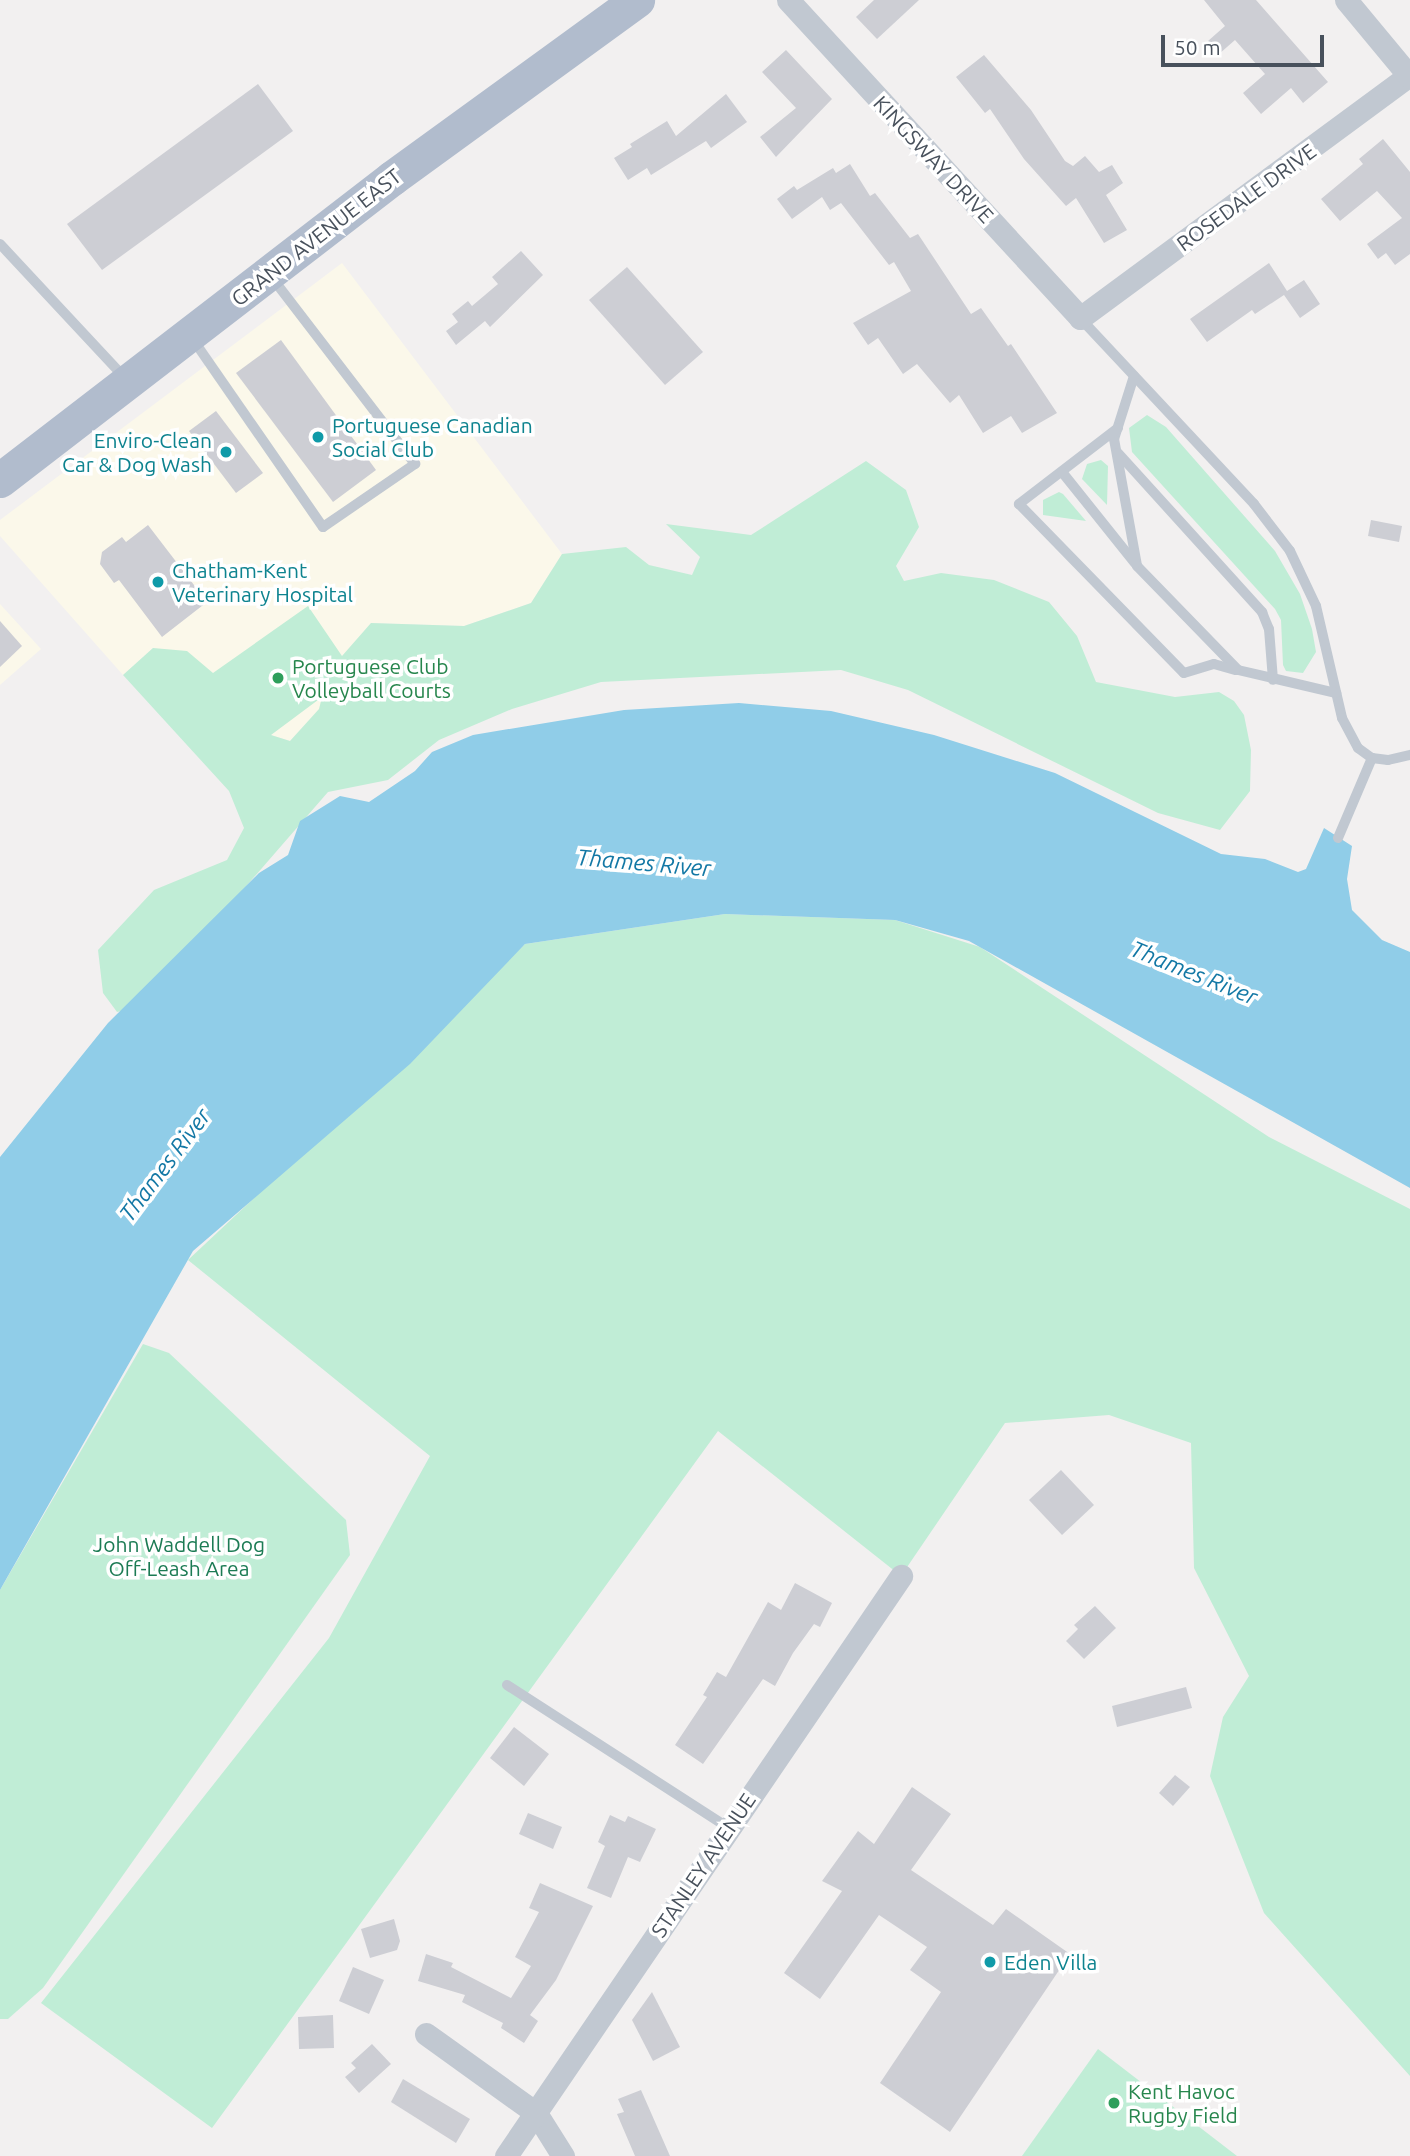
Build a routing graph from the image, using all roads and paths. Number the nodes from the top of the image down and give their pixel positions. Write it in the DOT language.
graph roads {
  1 [pos="637,0"];
  2 [pos="788,0"];
  3 [pos="1346,0"];
  4 [pos="1410,76"];
  5 [pos="0,244"];
  6 [pos="269,274"];
  7 [pos="1080,318"];
  8 [pos="190,335"];
  9 [pos="1134,376"];
  10 [pos="129,381"];
  11 [pos="1118,428"];
  12 [pos="1117,452"];
  13 [pos="1062,472"];
  14 [pos="0,480"];
  15 [pos="1137,566"];
  16 [pos="1238,670"];
  17 [pos="1273,680"];
  18 [pos="1336,693"];
  19 [pos="1410,755"];
  20 [pos="1372,758"];
  21 [pos="1338,838"];
  22 [pos="901,1576"];
  23 [pos="507,1685"];
  24 [pos="727,1827"];
  25 [pos="426,2034"];
  26 [pos="536,2113"];
  27 [pos="506,2156"];
  28 [pos="563,2156"];
  1 -- 6 [label="main road, GRAND AVENUE EAST"];
  2 -- 7 [label="street, KINGSWAY DRIVE"];
  3 -- 4 [label="street"];
  4 -- 7 [label="street, ROSEDALE DRIVE"];
  5 -- 10 [label="lane"];
  6 -- 8 [label="main road, GRAND AVENUE EAST"];
  6 -- 8 [label="lane"];
  7 -- 9 [label="lane"];
  8 -- 10 [label="main road, GRAND AVENUE EAST"];
  9 -- 11 [label="lane"];
  9 -- 18 [label="lane"];
  10 -- 14 [label="main road, GRAND AVENUE EAST"];
  11 -- 12 [label="lane"];
  11 -- 13 [label="lane"];
  12 -- 15 [label="lane"];
  12 -- 17 [label="lane"];
  13 -- 15 [label="lane"];
  13 -- 16 [label="lane"];
  15 -- 16 [label="lane"];
  16 -- 17 [label="lane"];
  17 -- 18 [label="lane"];
  18 -- 20 [label="lane"];
  19 -- 20 [label="lane"];
  20 -- 21 [label="lane"];
  22 -- 24 [label="street, STANLEY AVENUE"];
  23 -- 24 [label="lane"];
  24 -- 26 [label="street, STANLEY AVENUE"];
  25 -- 26 [label="street"];
  26 -- 27 [label="street, STANLEY AVENUE"];
  26 -- 28 [label="street"];
}
